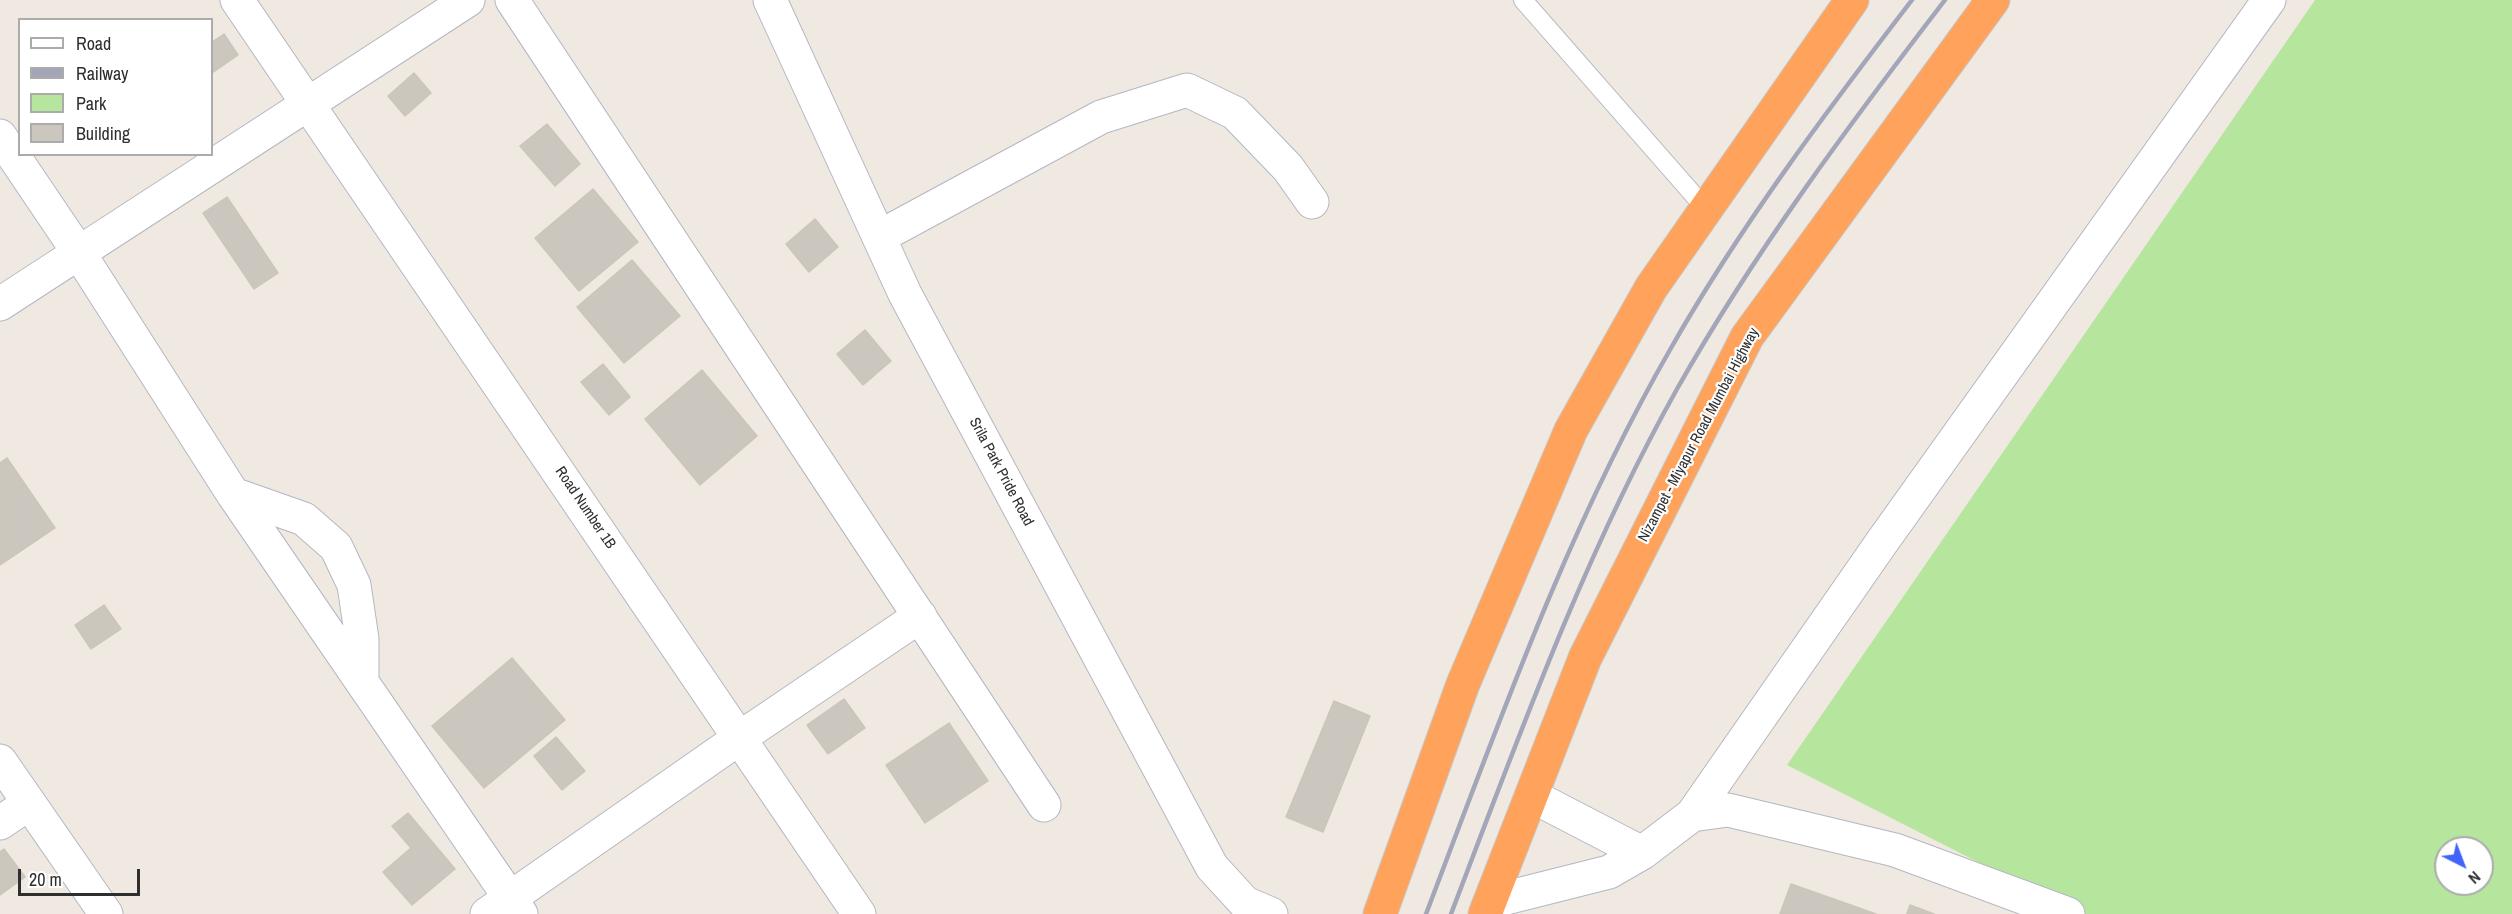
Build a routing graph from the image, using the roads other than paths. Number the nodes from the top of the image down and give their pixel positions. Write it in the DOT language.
graph roads {
  1 [pos="237,0"];
  2 [pos="468,0"];
  3 [pos="512,0"];
  4 [pos="770,0"];
  5 [pos="1523,0"];
  6 [pos="1852,0"];
  7 [pos="1993,0"];
  8 [pos="2269,0"];
  9 [pos="309,104"];
  10 [pos="0,136"];
  11 [pos="1312,202"];
  12 [pos="1706,209"];
  13 [pos="879,237"];
  14 [pos="79,253"];
  15 [pos="0,304"];
  16 [pos="233,494"];
  17 [pos="920,616"];
  18 [pos="362,681"];
  19 [pos="741,737"];
  20 [pos="0,761"];
  21 [pos="1532,796"];
  22 [pos="28,804"];
  23 [pos="1044,805"];
  24 [pos="1692,815"];
  25 [pos="0,823"];
  26 [pos="1642,854"];
  27 [pos="1488,908"];
  28 [pos="506,909"];
  29 [pos="106,914"];
  30 [pos="859,914"];
  31 [pos="1271,914"];
  32 [pos="1380,914"];
  33 [pos="2068,914"];
  1 -- 9 [label="street, Road Number 1B"];
  2 -- 9 [label="street"];
  3 -- 17 [label="street"];
  4 -- 13 [label="street, Srila Park Pride Road"];
  5 -- 12 [label="lane"];
  6 -- 12 [label="highway"];
  7 -- 21 [label="highway, Nizampet - Miyapur Road Mumbai Highway"];
  8 -- 24 [label="street"];
  9 -- 14 [label="street"];
  9 -- 19 [label="street, Road Number 1B"];
  10 -- 14 [label="street"];
  11 -- 13 [label="street"];
  12 -- 32 [label="highway"];
  13 -- 31 [label="street, Srila Park Pride Road"];
  14 -- 15 [label="street"];
  14 -- 16 [label="street"];
  16 -- 18 [label="street"];
  16 -- 18 [label="street"];
  17 -- 19 [label="street"];
  17 -- 23 [label="street"];
  18 -- 28 [label="street"];
  19 -- 28 [label="street"];
  19 -- 30 [label="street, Road Number 1B"];
  20 -- 22 [label="street"];
  21 -- 26 [label="street"];
  21 -- 27 [label="highway, Nizampet - Miyapur Road Mumbai Highway"];
  22 -- 25 [label="street"];
  22 -- 29 [label="street"];
  24 -- 26 [label="street"];
  24 -- 33 [label="street"];
  26 -- 27 [label="street"];
}
